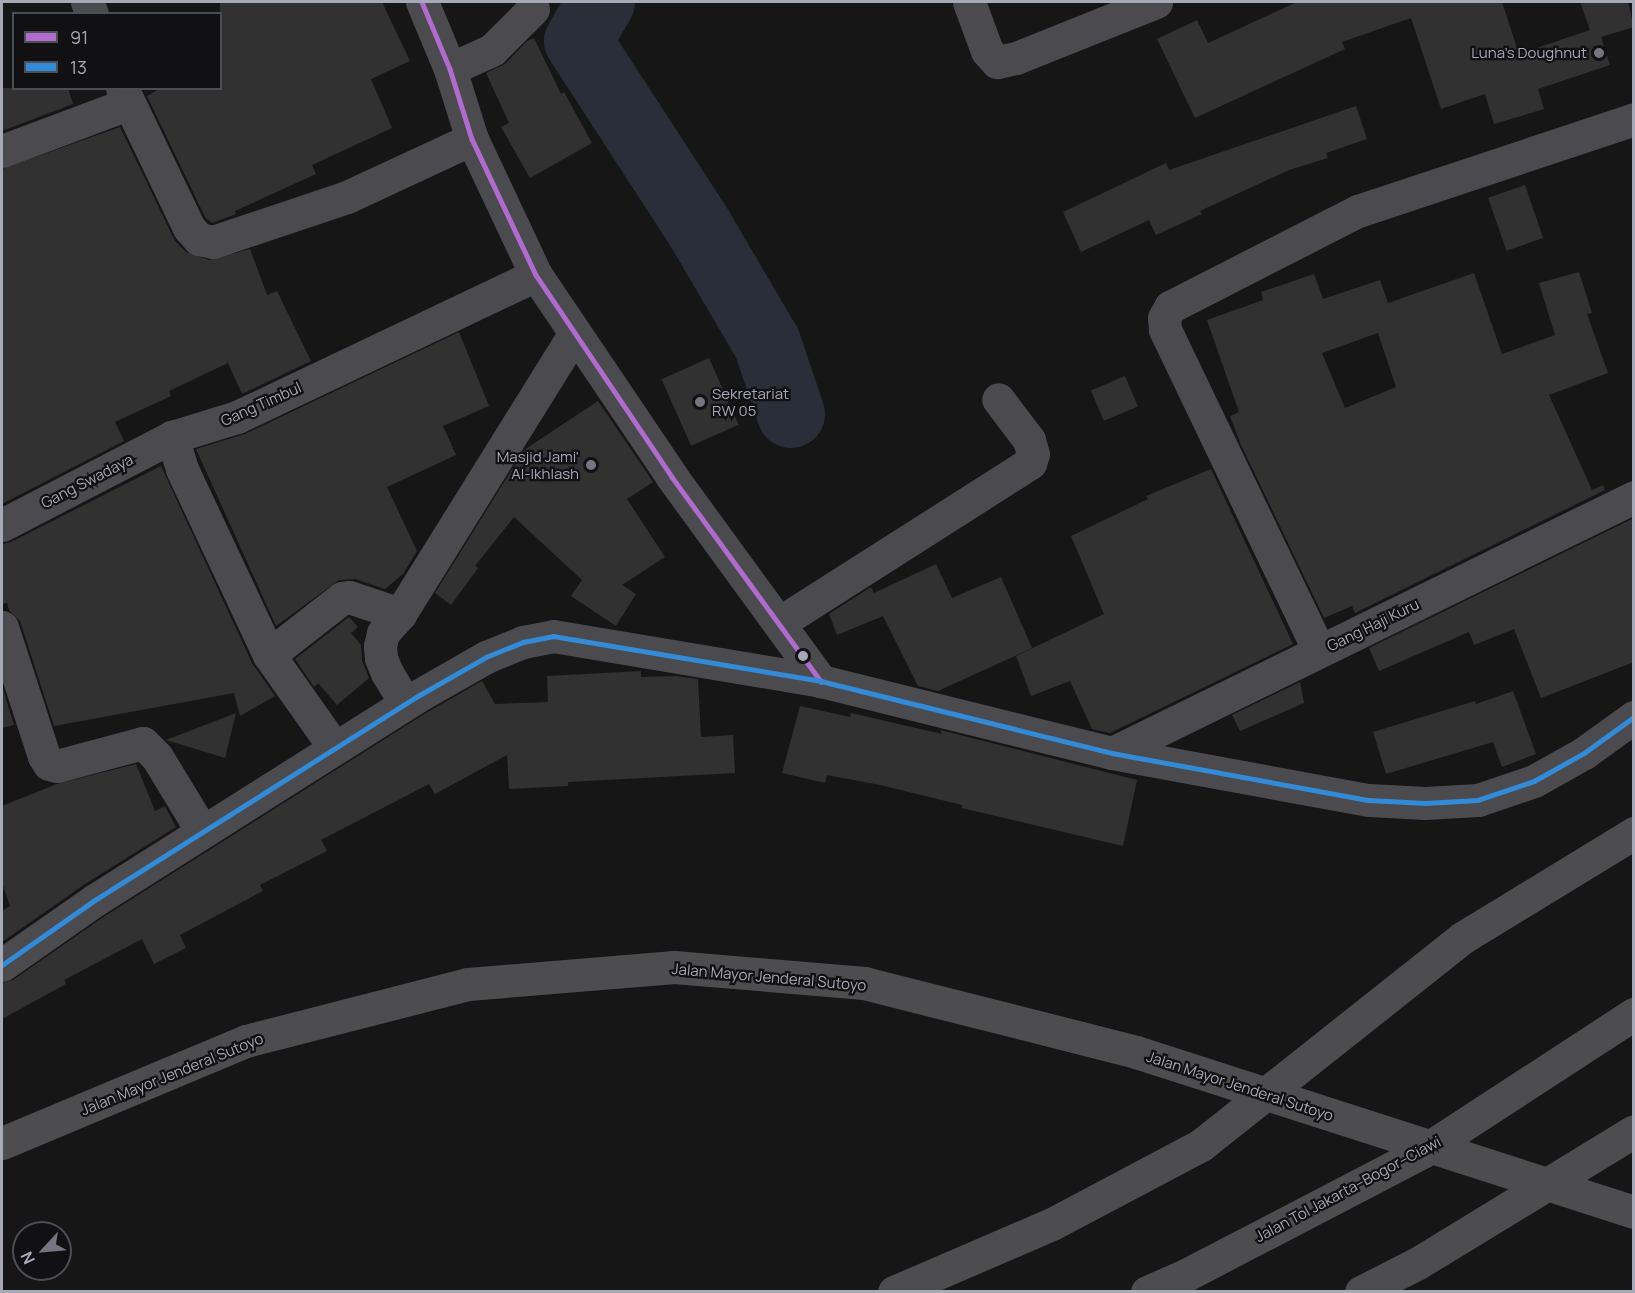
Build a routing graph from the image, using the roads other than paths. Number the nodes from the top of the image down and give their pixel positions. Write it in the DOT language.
graph roads {
  1 [pos="422,2"];
  2 [pos="969,2"];
  3 [pos="1156,2"];
  4 [pos="533,9"];
  5 [pos="450,69"];
  6 [pos="125,97"];
  7 [pos="1634,119"];
  8 [pos="472,139"];
  9 [pos="2,151"];
  10 [pos="536,275"];
  11 [pos="575,333"];
  12 [pos="998,399"];
  13 [pos="171,437"];
  14 [pos="1634,497"];
  15 [pos="2,525"];
  16 [pos="400,614"];
  17 [pos="779,623"];
  18 [pos="2,627"];
  19 [pos="1319,651"];
  20 [pos="269,655"];
  21 [pos="821,681"];
  22 [pos="411,700"];
  23 [pos="1634,717"];
  24 [pos="334,747"];
  25 [pos="1112,753"];
  26 [pos="202,831"];
  27 [pos="1634,833"];
  28 [pos="2,965"];
  29 [pos="1634,1014"];
  30 [pos="1634,1131"];
  31 [pos="3,1142"];
  32 [pos="1634,1212"];
  33 [pos="894,1292"];
  34 [pos="1147,1292"];
  35 [pos="1361,1292"];
  1 -- 5 [label="street"];
  2 -- 3 [label="street"];
  4 -- 5 [label="street"];
  5 -- 8 [label="street"];
  6 -- 8 [label="street"];
  6 -- 9 [label="street"];
  7 -- 19 [label="street"];
  8 -- 10 [label="street"];
  10 -- 11 [label="street"];
  10 -- 13 [label="street, Gang Timbul"];
  11 -- 16 [label="street"];
  11 -- 17 [label="street"];
  12 -- 17 [label="street"];
  13 -- 15 [label="street, Gang Swadaya"];
  13 -- 20 [label="street"];
  14 -- 19 [label="street, Gang Haji Kuru"];
  16 -- 20 [label="street"];
  16 -- 22 [label="street"];
  17 -- 21 [label="street"];
  18 -- 26 [label="street"];
  19 -- 25 [label="street, Gang Haji Kuru"];
  20 -- 24 [label="street"];
  21 -- 22 [label="street"];
  21 -- 25 [label="street"];
  22 -- 24 [label="street"];
  23 -- 25 [label="street"];
  24 -- 26 [label="street"];
  26 -- 28 [label="street"];
  27 -- 33 [label="highway"];
  29 -- 34 [label="highway, Jalan Tol Jakarta–Bogor–Ciawi"];
  30 -- 35 [label="highway"];
  31 -- 32 [label="highway, Jalan Mayor Jenderal Sutoyo, bridge"];
}
